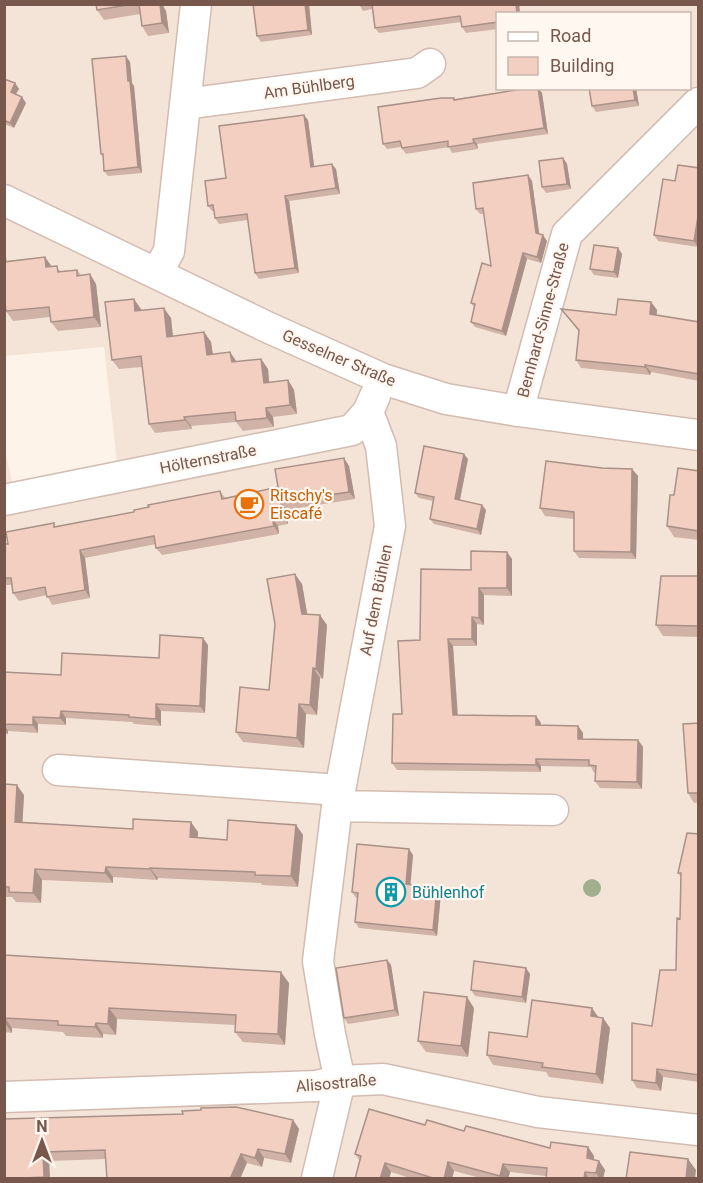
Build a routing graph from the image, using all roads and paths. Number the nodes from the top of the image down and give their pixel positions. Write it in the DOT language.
graph roads {
  1 [pos="196,4"];
  2 [pos="430,64"];
  3 [pos="699,103"];
  4 [pos="185,104"];
  5 [pos="4,200"];
  6 [pos="157,273"];
  7 [pos="383,379"];
  8 [pos="518,411"];
  9 [pos="368,412"];
  10 [pos="699,435"];
  11 [pos="4,500"];
  12 [pos="58,770"];
  13 [pos="339,798"];
  14 [pos="553,810"];
  15 [pos="340,1081"];
  16 [pos="4,1097"];
  17 [pos="699,1130"];
  18 [pos="317,1179"];
  1 -- 4 [label="street"];
  2 -- 4 [label="street, Am Bühlberg"];
  3 -- 8 [label="street, Bernhard-Sinne-Straße"];
  4 -- 6 [label="street"];
  5 -- 6 [label="street, Gesselner Straße"];
  6 -- 7 [label="street, Gesselner Straße"];
  7 -- 8 [label="street, Gesselner Straße"];
  7 -- 9 [label="street, Hölternstraße"];
  8 -- 10 [label="street, Gesselner Straße"];
  9 -- 11 [label="street, Hölternstraße"];
  9 -- 13 [label="street, Auf dem Bühlen"];
  12 -- 13 [label="street"];
  13 -- 14 [label="street"];
  13 -- 15 [label="street, Auf dem Bühlen"];
  15 -- 16 [label="street, Alisostraße"];
  15 -- 17 [label="street, Alisostraße"];
  15 -- 18 [label="street, Auf dem Bühlen"];
}
